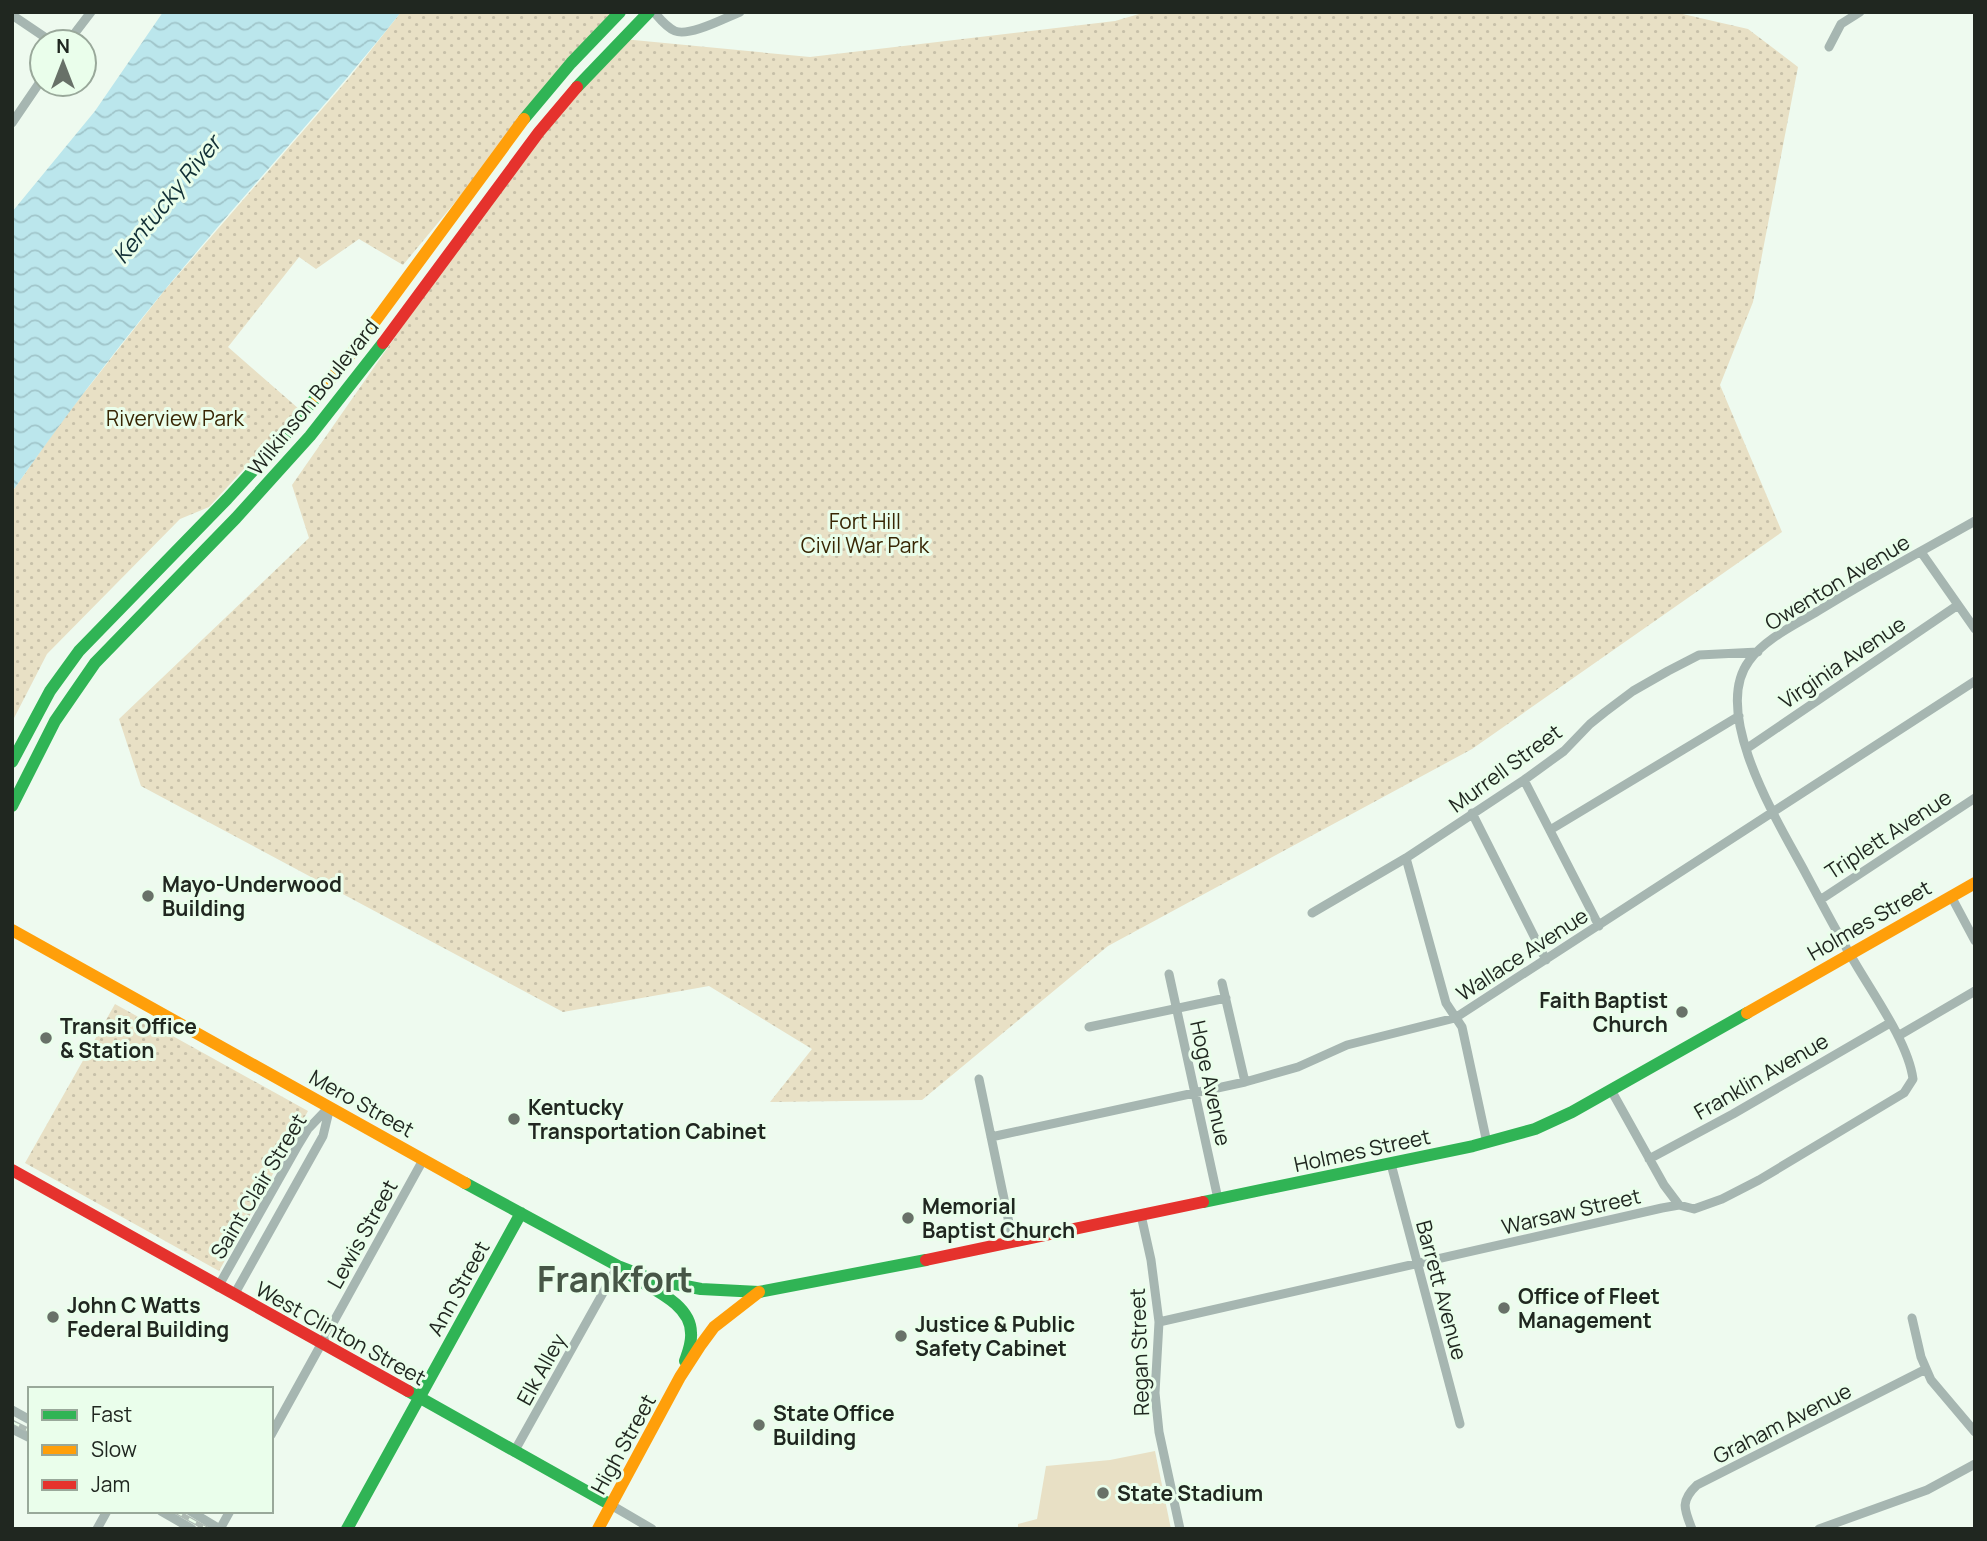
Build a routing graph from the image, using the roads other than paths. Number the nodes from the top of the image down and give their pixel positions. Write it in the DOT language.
graph roads {
  1 [pos="91,12"];
  2 [pos="620,12"];
  3 [pos="652,12"];
  4 [pos="740,12"];
  5 [pos="1860,12"];
  6 [pos="12,16"];
  7 [pos="30,28"];
  8 [pos="79,28"];
  9 [pos="1829,47"];
  10 [pos="29,98"];
  11 [pos="12,123"];
  12 [pos="1975,521"];
  13 [pos="1921,552"];
  14 [pos="1958,605"];
  15 [pos="1975,629"];
  16 [pos="1758,652"];
  17 [pos="1975,681"];
  18 [pos="1739,716"];
  19 [pos="1746,749"];
  20 [pos="12,762"];
  21 [pos="1524,780"];
  22 [pos="1975,798"];
  23 [pos="12,806"];
  24 [pos="1772,812"];
  25 [pos="1472,813"];
  26 [pos="1550,830"];
  27 [pos="1406,858"];
  28 [pos="1975,883"];
  29 [pos="1951,896"];
  30 [pos="1820,900"];
  31 [pos="1312,913"];
  32 [pos="1599,926"];
  33 [pos="12,930"];
  34 [pos="1975,941"];
  35 [pos="1850,954"];
  36 [pos="1546,960"];
  37 [pos="1170,974"];
  38 [pos="1222,983"];
  39 [pos="1975,991"];
  40 [pos="1226,998"];
  41 [pos="1177,1009"];
  42 [pos="1455,1018"];
  43 [pos="1890,1023"];
  44 [pos="1089,1027"];
  45 [pos="1898,1036"];
  46 [pos="979,1079"];
  47 [pos="1245,1082"];
  48 [pos="1611,1090"];
  49 [pos="1195,1093"];
  50 [pos="330,1107"];
  51 [pos="991,1137"];
  52 [pos="1487,1143"];
  53 [pos="1650,1159"];
  54 [pos="423,1160"];
  55 [pos="1391,1164"];
  56 [pos="12,1170"];
  57 [pos="1218,1199"];
  58 [pos="1679,1205"];
  59 [pos="522,1213"];
  60 [pos="1141,1215"];
  61 [pos="1013,1242"];
  62 [pos="1417,1265"];
  63 [pos="618,1266"];
  64 [pos="218,1287"];
  65 [pos="701,1289"];
  66 [pos="759,1292"];
  67 [pos="234,1295"];
  68 [pos="1912,1318"];
  69 [pos="1159,1322"];
  70 [pos="322,1344"];
  71 [pos="1926,1369"];
  72 [pos="680,1377"];
  73 [pos="418,1398"];
  74 [pos="12,1410"];
  75 [pos="28,1419"];
  76 [pos="1460,1424"];
  77 [pos="12,1429"];
  78 [pos="273,1432"];
  79 [pos="1975,1432"];
  80 [pos="28,1434"];
  81 [pos="514,1452"];
  82 [pos="1975,1464"];
  83 [pos="611,1505"];
  84 [pos="106,1513"];
  85 [pos="164,1513"];
  86 [pos="193,1513"];
  87 [pos="229,1513"];
  88 [pos="97,1529"];
  89 [pos="192,1529"];
  90 [pos="220,1529"];
  91 [pos="347,1529"];
  92 [pos="598,1529"];
  93 [pos="652,1529"];
  94 [pos="1180,1529"];
  95 [pos="1692,1529"];
  96 [pos="1819,1529"];
  1 -- 8 [label="street"];
  2 -- 20 [label="main road, Wilkinson Boulevard"];
  3 -- 4 [label="street"];
  3 -- 23 [label="main road, Wilkinson Boulevard"];
  5 -- 9 [label="street"];
  6 -- 7 [label="street"];
  10 -- 11 [label="street"];
  12 -- 13 [label="street, Owenton Avenue"];
  13 -- 14 [label="street"];
  13 -- 16 [label="street, Owenton Avenue"];
  14 -- 15 [label="street"];
  14 -- 19 [label="street, Virginia Avenue"];
  16 -- 18 [label="street, Owenton Avenue"];
  16 -- 21 [label="street, Murrell Street"];
  17 -- 24 [label="street, Wallace Avenue"];
  18 -- 19 [label="street, Owenton Avenue"];
  18 -- 26 [label="street"];
  19 -- 24 [label="street, Owenton Avenue"];
  21 -- 25 [label="street, Murrell Street"];
  21 -- 26 [label="street"];
  22 -- 30 [label="street, Triplett Avenue"];
  24 -- 30 [label="street, Owenton Avenue"];
  24 -- 32 [label="street, Wallace Avenue"];
  25 -- 27 [label="street, Murrell Street"];
  25 -- 36 [label="street"];
  26 -- 32 [label="street"];
  27 -- 31 [label="street, Murrell Street"];
  27 -- 42 [label="street"];
  28 -- 29 [label="main road, Holmes Street"];
  29 -- 34 [label="street"];
  29 -- 35 [label="main road, Holmes Street"];
  30 -- 35 [label="street, Owenton Avenue"];
  32 -- 36 [label="street, Wallace Avenue"];
  33 -- 50 [label="main road, Mero Street"];
  35 -- 43 [label="street, Owenton Avenue"];
  35 -- 48 [label="main road, Holmes Street"];
  36 -- 42 [label="street, Wallace Avenue"];
  37 -- 41 [label="street, Hoge Avenue"];
  38 -- 40 [label="street"];
  39 -- 45 [label="street"];
  40 -- 41 [label="street"];
  40 -- 47 [label="street"];
  41 -- 44 [label="street"];
  41 -- 49 [label="street, Hoge Avenue"];
  42 -- 47 [label="street, Wallace Avenue"];
  42 -- 52 [label="street"];
  43 -- 45 [label="street, Owenton Avenue"];
  43 -- 53 [label="street, Franklin Avenue"];
  45 -- 58 [label="street, Warsaw Street"];
  46 -- 51 [label="street"];
  47 -- 49 [label="street, Wallace Avenue"];
  48 -- 52 [label="main road, Holmes Street"];
  48 -- 53 [label="street"];
  49 -- 51 [label="street, Wallace Avenue"];
  49 -- 57 [label="street, Hoge Avenue"];
  50 -- 54 [label="main road, Mero Street"];
  50 -- 64 [label="street, Saint Clair Street"];
  50 -- 67 [label="street, Saint Clair Street"];
  51 -- 61 [label="street"];
  52 -- 55 [label="main road, Holmes Street"];
  53 -- 58 [label="street"];
  54 -- 59 [label="main road, Mero Street"];
  54 -- 70 [label="street, Lewis Street"];
  55 -- 57 [label="main road, Holmes Street"];
  55 -- 62 [label="street, Barrett Avenue"];
  56 -- 64 [label="main road, West Clinton Street"];
  57 -- 60 [label="main road, Holmes Street"];
  58 -- 62 [label="street, Warsaw Street"];
  59 -- 63 [label="main road, Mero Street"];
  59 -- 73 [label="main road, Ann Street"];
  60 -- 61 [label="main road, Holmes Street"];
  60 -- 69 [label="street, Regan Street"];
  61 -- 66 [label="main road, Holmes Street"];
  62 -- 69 [label="street, Warsaw Street"];
  62 -- 76 [label="street, Barrett Avenue"];
  63 -- 65 [label="main road, Mero Street"];
  63 -- 72 [label="main road, High Street"];
  63 -- 81 [label="street, Elk Alley"];
  64 -- 67 [label="main road, West Clinton Street"];
  65 -- 66 [label="main road, Holmes Street"];
  66 -- 72 [label="main road, High Street"];
  67 -- 70 [label="main road, West Clinton Street"];
  68 -- 71 [label="street"];
  69 -- 94 [label="street, Regan Street"];
  70 -- 73 [label="main road, West Clinton Street"];
  70 -- 78 [label="street, Lewis Street"];
  71 -- 79 [label="street"];
  71 -- 95 [label="street, Graham Avenue"];
  72 -- 83 [label="main road, High Street"];
  73 -- 81 [label="main road, West Clinton Street"];
  73 -- 91 [label="main road, Ann Street"];
  74 -- 75 [label="street"];
  77 -- 80 [label="street"];
  81 -- 83 [label="main road, West Clinton Street"];
  82 -- 96 [label="street"];
  83 -- 92 [label="main road, High Street"];
  83 -- 93 [label="street, West Clinton Street"];
  84 -- 88 [label="street"];
  85 -- 89 [label="street"];
  86 -- 90 [label="street"];
  87 -- 90 [label="street"];
}
